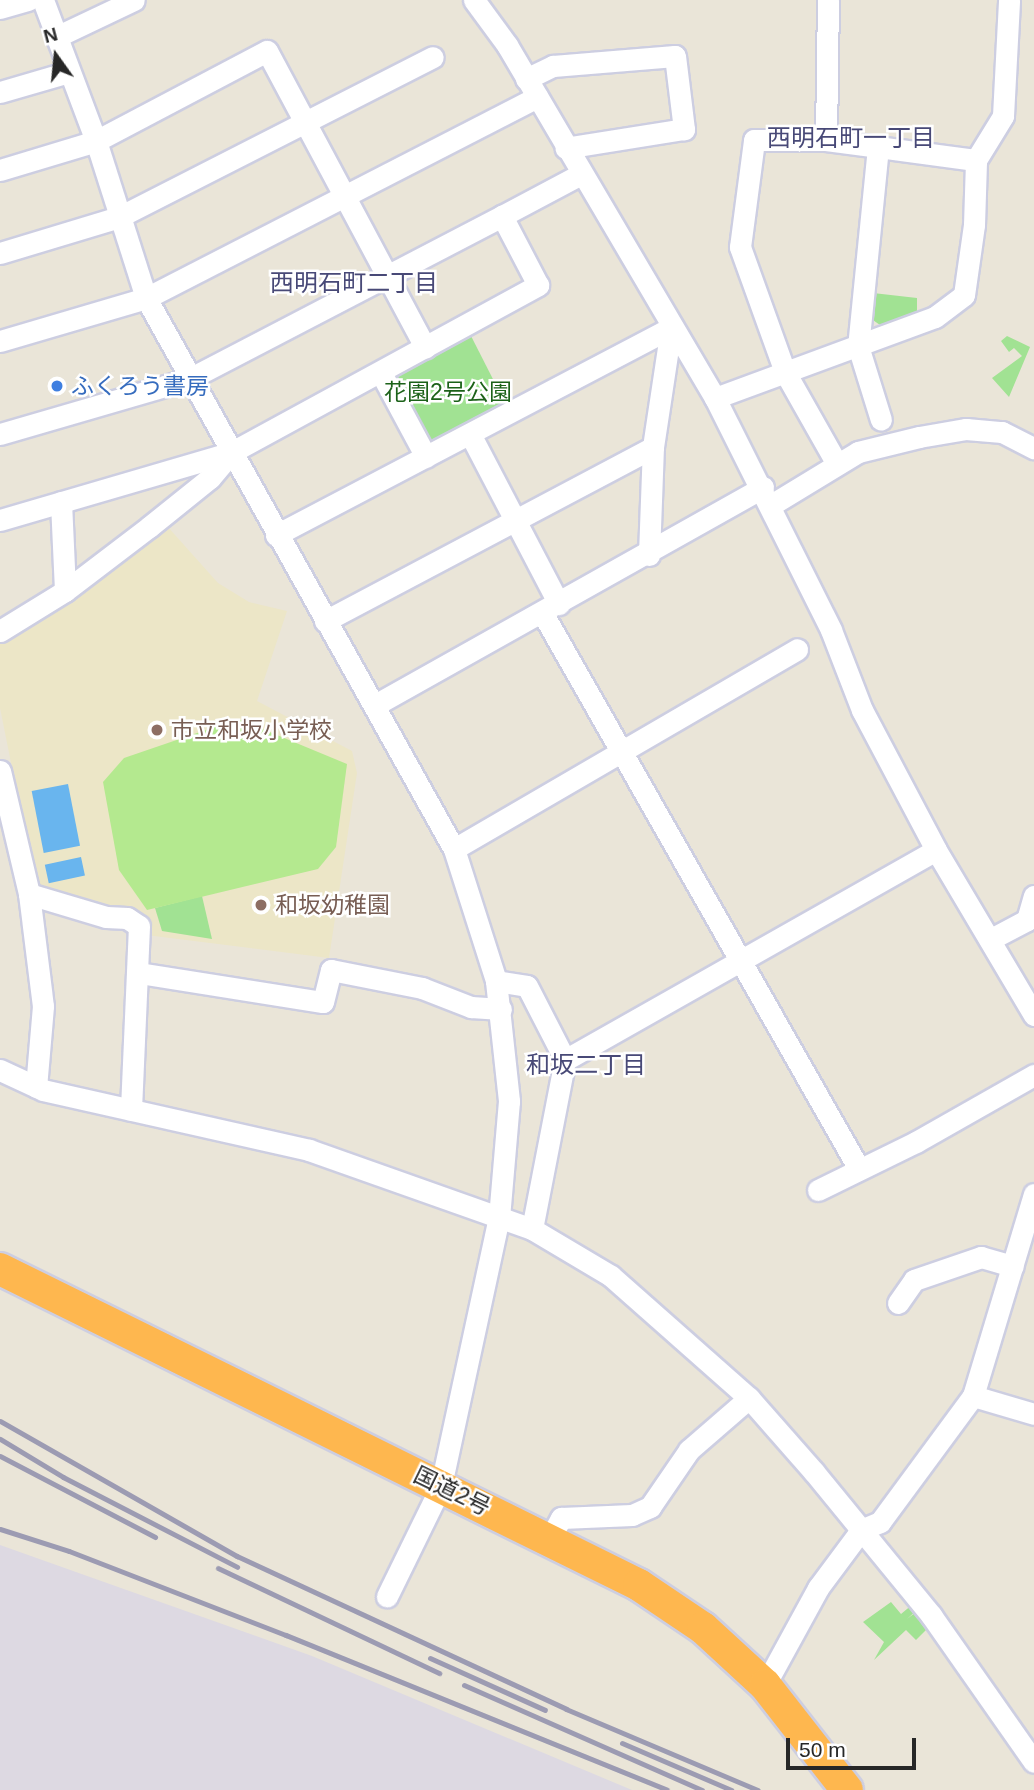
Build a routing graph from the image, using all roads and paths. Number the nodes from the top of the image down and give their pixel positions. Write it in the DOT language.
graph roads {
  1 [pos="29,0"];
  2 [pos="43,0"];
  3 [pos="134,0"];
  4 [pos="474,0"];
  5 [pos="828,0"];
  6 [pos="1009,0"];
  7 [pos="0,8"];
  8 [pos="56,37"];
  9 [pos="433,57"];
  10 [pos="69,72"];
  11 [pos="532,88"];
  12 [pos="0,92"];
  13 [pos="306,122"];
  14 [pos="96,141"];
  15 [pos="826,141"];
  16 [pos="878,147"];
  17 [pos="566,148"];
  18 [pos="976,160"];
  19 [pos="0,170"];
  20 [pos="581,174"];
  21 [pos="347,198"];
  22 [pos="502,216"];
  23 [pos="119,217"];
  24 [pos="0,253"];
  25 [pos="389,278"];
  26 [pos="146,298"];
  27 [pos="671,328"];
  28 [pos="0,341"];
  29 [pos="858,346"];
  30 [pos="425,347"];
  31 [pos="785,372"];
  32 [pos="381,373"];
  33 [pos="189,379"];
  34 [pos="715,398"];
  35 [pos="881,420"];
  36 [pos="0,434"];
  37 [pos="470,434"];
  38 [pos="653,447"];
  39 [pos="1034,448"];
  40 [pos="232,452"];
  41 [pos="426,457"];
  42 [pos="837,464"];
  43 [pos="767,496"];
  44 [pos="61,502"];
  45 [pos="513,518"];
  46 [pos="0,520"];
  47 [pos="276,535"];
  48 [pos="649,555"];
  49 [pos="65,591"];
  50 [pos="551,609"];
  51 [pos="324,621"];
  52 [pos="0,631"];
  53 [pos="797,649"];
  54 [pos="375,705"];
  55 [pos="623,750"];
  56 [pos="0,772"];
  57 [pos="454,849"];
  58 [pos="936,850"];
  59 [pos="29,894"];
  60 [pos="1034,896"];
  61 [pos="991,939"];
  62 [pos="744,960"];
  63 [pos="139,973"];
  64 [pos="496,981"];
  65 [pos="501,1009"];
  66 [pos="1034,1014"];
  67 [pos="565,1060"];
  68 [pos="0,1070"];
  69 [pos="1034,1075"];
  70 [pos="36,1087"];
  71 [pos="131,1110"];
  72 [pos="859,1169"];
  73 [pos="818,1190"];
  74 [pos="1034,1194"];
  75 [pos="499,1217"];
  76 [pos="532,1229"];
  77 [pos="1013,1266"];
  78 [pos="0,1269"];
  79 [pos="898,1303"];
  80 [pos="973,1396"];
  81 [pos="749,1398"];
  82 [pos="1034,1414"];
  83 [pos="441,1486"];
  84 [pos="861,1530"];
  85 [pos="551,1538"];
  86 [pos="387,1596"];
  87 [pos="765,1685"];
  88 [pos="1034,1762"];
  89 [pos="844,1785"];
  1 -- 7 [label="street"];
  2 -- 8 [label="street"];
  3 -- 8 [label="street"];
  4 -- 11 [label="street"];
  5 -- 15 [label="street"];
  6 -- 18 [label="street"];
  8 -- 10 [label="street"];
  9 -- 13 [label="street"];
  10 -- 12 [label="street"];
  10 -- 14 [label="street"];
  11 -- 17 [label="street"];
  11 -- 17 [label="street"];
  11 -- 21 [label="street"];
  13 -- 14 [label="street"];
  13 -- 21 [label="street"];
  13 -- 23 [label="street"];
  14 -- 19 [label="street"];
  14 -- 23 [label="street"];
  15 -- 16 [label="street"];
  15 -- 31 [label="street"];
  16 -- 18 [label="street"];
  16 -- 29 [label="street"];
  17 -- 20 [label="street"];
  18 -- 29 [label="street"];
  20 -- 22 [label="street"];
  20 -- 27 [label="street"];
  21 -- 25 [label="street"];
  21 -- 26 [label="street"];
  22 -- 25 [label="street"];
  22 -- 30 [label="street"];
  23 -- 24 [label="street"];
  23 -- 26 [label="street"];
  25 -- 30 [label="street"];
  25 -- 33 [label="street"];
  26 -- 28 [label="street"];
  26 -- 33 [label="street"];
  27 -- 34 [label="street"];
  27 -- 37 [label="street"];
  27 -- 38 [label="street"];
  29 -- 31 [label="street"];
  29 -- 35 [label="street"];
  30 -- 32 [label="street"];
  31 -- 34 [label="street"];
  31 -- 42 [label="street"];
  32 -- 40 [label="street"];
  32 -- 41 [label="street"];
  33 -- 36 [label="street"];
  33 -- 40 [label="street"];
  34 -- 43 [label="street"];
  37 -- 41 [label="street"];
  37 -- 45 [label="street"];
  38 -- 45 [label="street"];
  38 -- 48 [label="street"];
  39 -- 42 [label="street"];
  40 -- 44 [label="street"];
  40 -- 47 [label="street"];
  40 -- 49 [label="street"];
  41 -- 47 [label="street"];
  42 -- 43 [label="street"];
  43 -- 48 [label="street"];
  43 -- 58 [label="street"];
  44 -- 46 [label="street"];
  44 -- 49 [label="street"];
  45 -- 50 [label="street"];
  45 -- 51 [label="street"];
  47 -- 51 [label="street"];
  48 -- 50 [label="street"];
  49 -- 52 [label="street"];
  50 -- 54 [label="street"];
  50 -- 55 [label="street"];
  51 -- 54 [label="street"];
  53 -- 55 [label="street"];
  54 -- 57 [label="street"];
  55 -- 57 [label="street"];
  55 -- 62 [label="street"];
  56 -- 59 [label="street"];
  57 -- 64 [label="street"];
  58 -- 61 [label="street"];
  58 -- 62 [label="street"];
  59 -- 63 [label="street"];
  59 -- 70 [label="street"];
  60 -- 61 [label="street"];
  61 -- 66 [label="street"];
  62 -- 67 [label="street"];
  62 -- 72 [label="street"];
  63 -- 65 [label="street"];
  63 -- 71 [label="street"];
  64 -- 65 [label="street"];
  64 -- 67 [label="street"];
  65 -- 75 [label="street"];
  67 -- 76 [label="street"];
  68 -- 70 [label="street"];
  69 -- 72 [label="street"];
  70 -- 71 [label="street"];
  71 -- 75 [label="street"];
  72 -- 73 [label="street"];
  74 -- 77 [label="street"];
  75 -- 76 [label="street"];
  75 -- 83 [label="street"];
  76 -- 81 [label="street"];
  77 -- 79 [label="street"];
  77 -- 80 [label="street"];
  78 -- 83 [label="highway, 国道2号"];
  80 -- 82 [label="street"];
  80 -- 84 [label="street"];
  81 -- 84 [label="street"];
  81 -- 85 [label="street"];
  83 -- 85 [label="highway, 国道2号"];
  83 -- 86 [label="street"];
  84 -- 87 [label="street"];
  84 -- 88 [label="street"];
  85 -- 87 [label="highway, 国道2号"];
  87 -- 89 [label="highway, 国道2号"];
}
